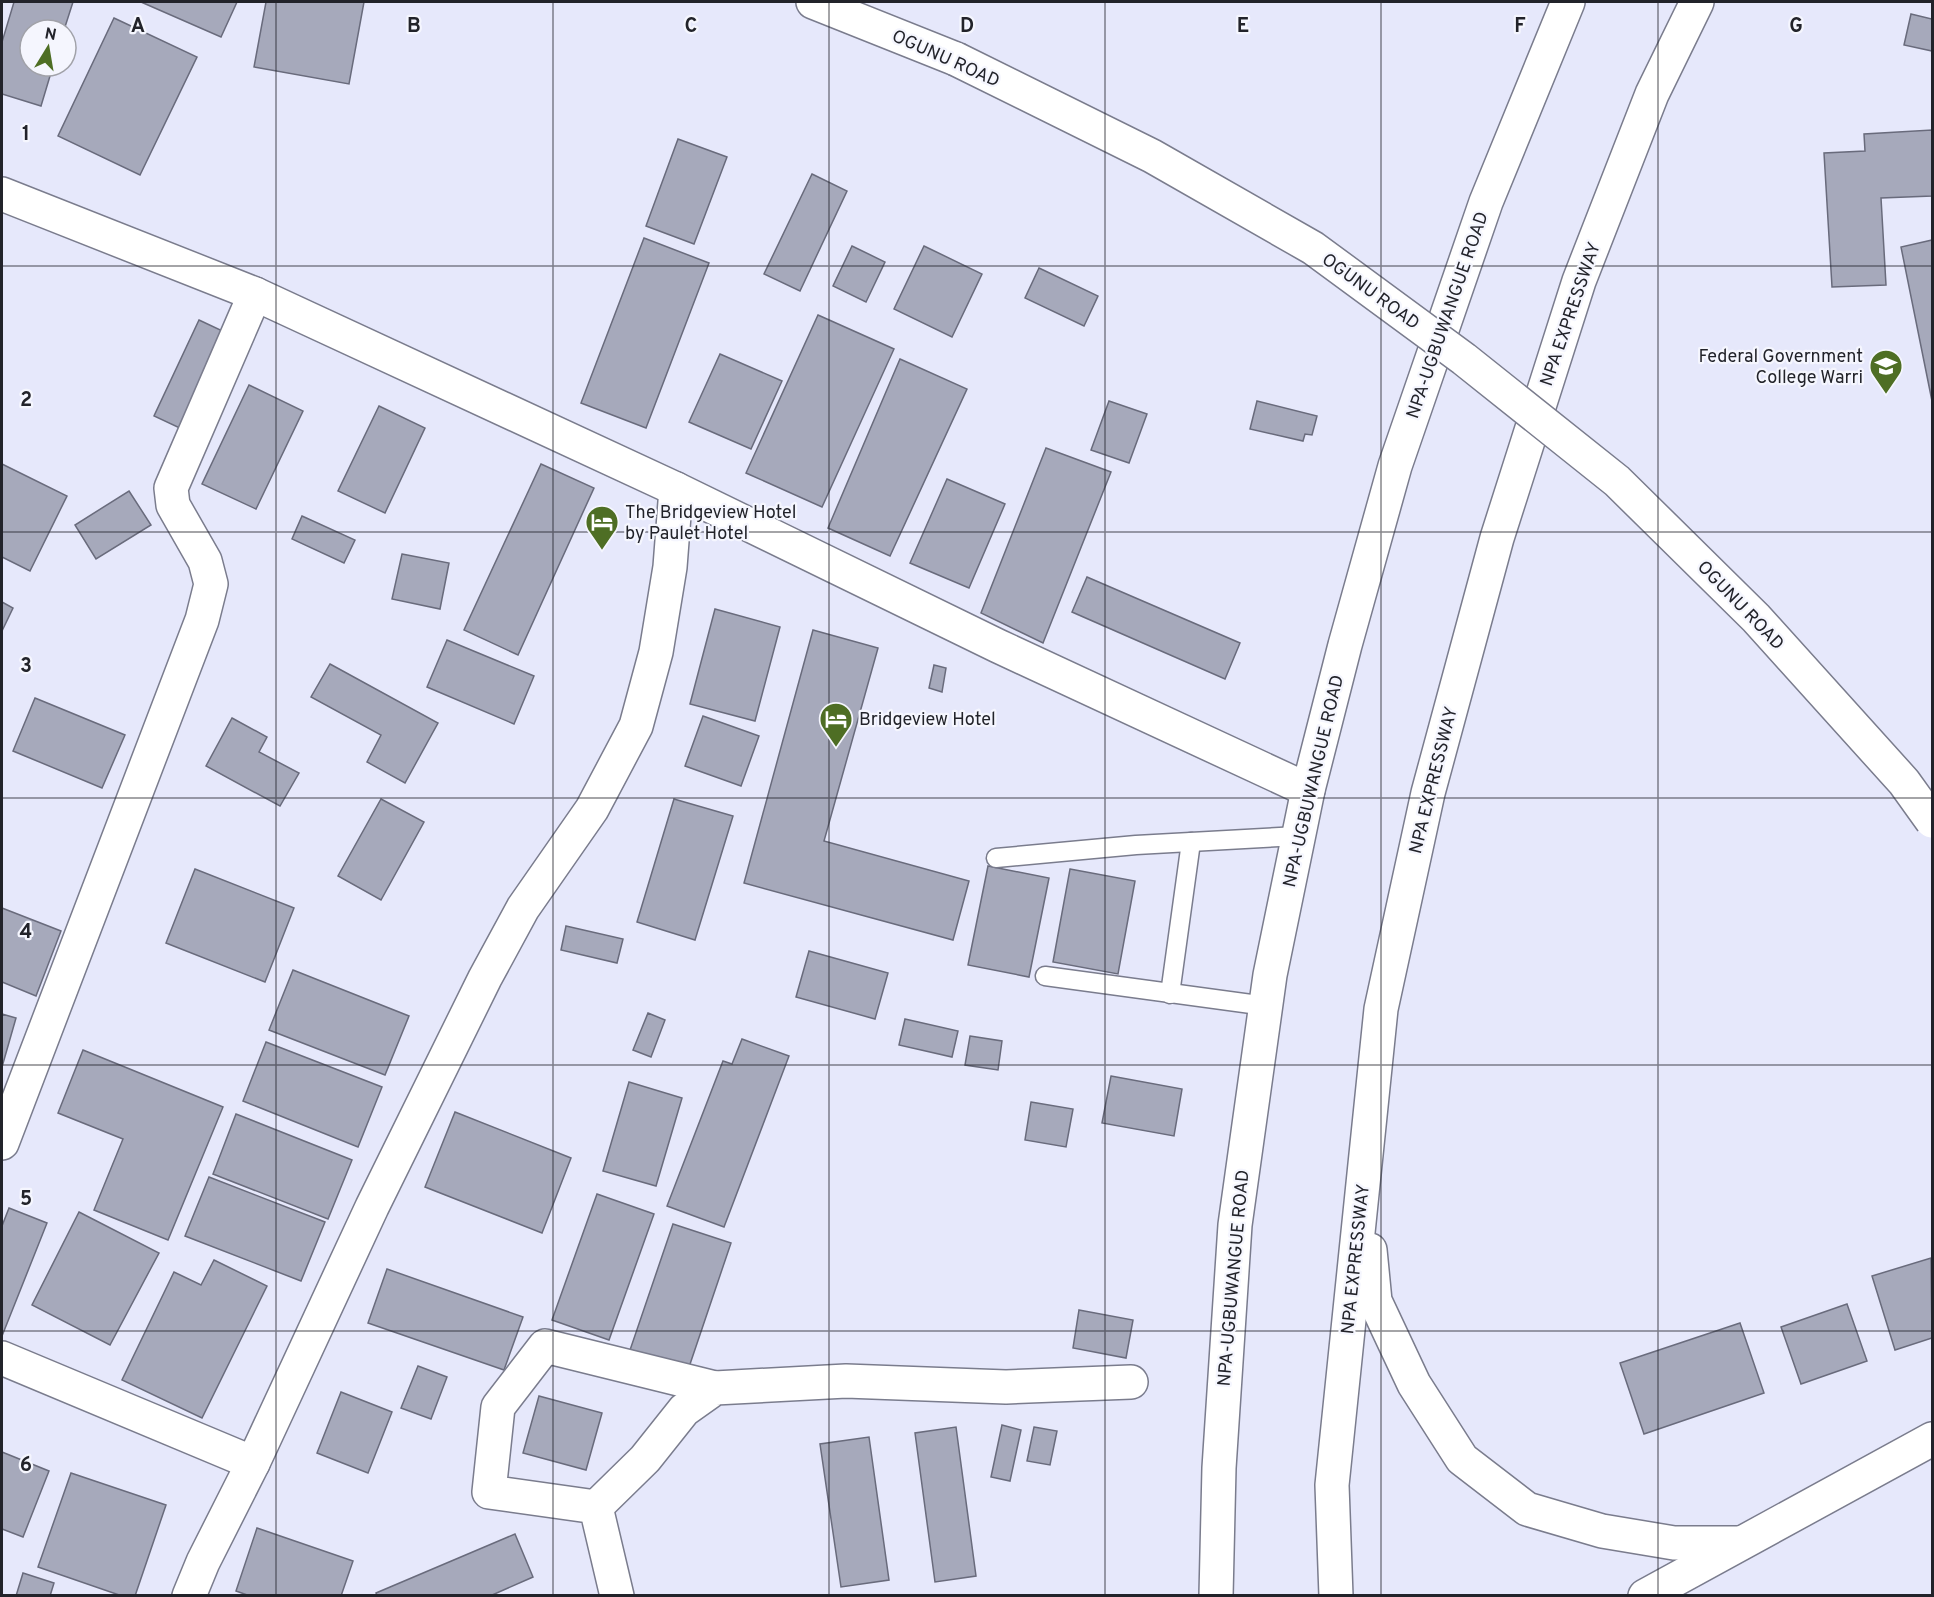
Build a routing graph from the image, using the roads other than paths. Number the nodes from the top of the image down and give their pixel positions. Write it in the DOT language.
graph roads {
  1 [pos="813,2"];
  2 [pos="1568,2"];
  3 [pos="1697,2"];
  4 [pos="2,194"];
  5 [pos="255,294"];
  6 [pos="675,489"];
  7 [pos="1308,790"];
  8 [pos="1932,821"];
  9 [pos="1299,836"];
  10 [pos="1191,842"];
  11 [pos="996,858"];
  12 [pos="1046,976"];
  13 [pos="1170,994"];
  14 [pos="1266,1006"];
  15 [pos="2,1143"];
  16 [pos="1363,1175"];
  17 [pos="2,1358"];
  18 [pos="1131,1382"];
  19 [pos="715,1388"];
  20 [pos="1932,1439"];
  21 [pos="253,1463"];
  22 [pos="596,1507"];
  23 [pos="1738,1544"];
  24 [pos="189,1596"];
  25 [pos="617,1596"];
  26 [pos="1216,1596"];
  27 [pos="1336,1596"];
  28 [pos="1645,1596"];
  1 -- 8 [label="main road, OGUNU ROAD, bridge"];
  2 -- 7 [label="main road, NPA-UGBUWANGUE ROAD"];
  3 -- 16 [label="main road, NPA EXPRESSWAY"];
  4 -- 5 [label="main road"];
  5 -- 6 [label="main road"];
  5 -- 15 [label="main road"];
  6 -- 7 [label="main road"];
  6 -- 21 [label="main road"];
  7 -- 9 [label="main road, NPA-UGBUWANGUE ROAD"];
  9 -- 10 [label="lane"];
  9 -- 14 [label="main road, NPA-UGBUWANGUE ROAD"];
  10 -- 11 [label="lane"];
  10 -- 13 [label="lane"];
  12 -- 13 [label="lane"];
  13 -- 14 [label="lane"];
  14 -- 26 [label="main road, NPA-UGBUWANGUE ROAD"];
  16 -- 23 [label="main road"];
  16 -- 27 [label="main road, NPA EXPRESSWAY"];
  17 -- 21 [label="main road"];
  18 -- 19 [label="main road"];
  19 -- 22 [label="main road"];
  19 -- 22 [label="main road"];
  20 -- 23 [label="main road"];
  21 -- 24 [label="main road"];
  22 -- 25 [label="main road"];
  23 -- 28 [label="main road"];
}
